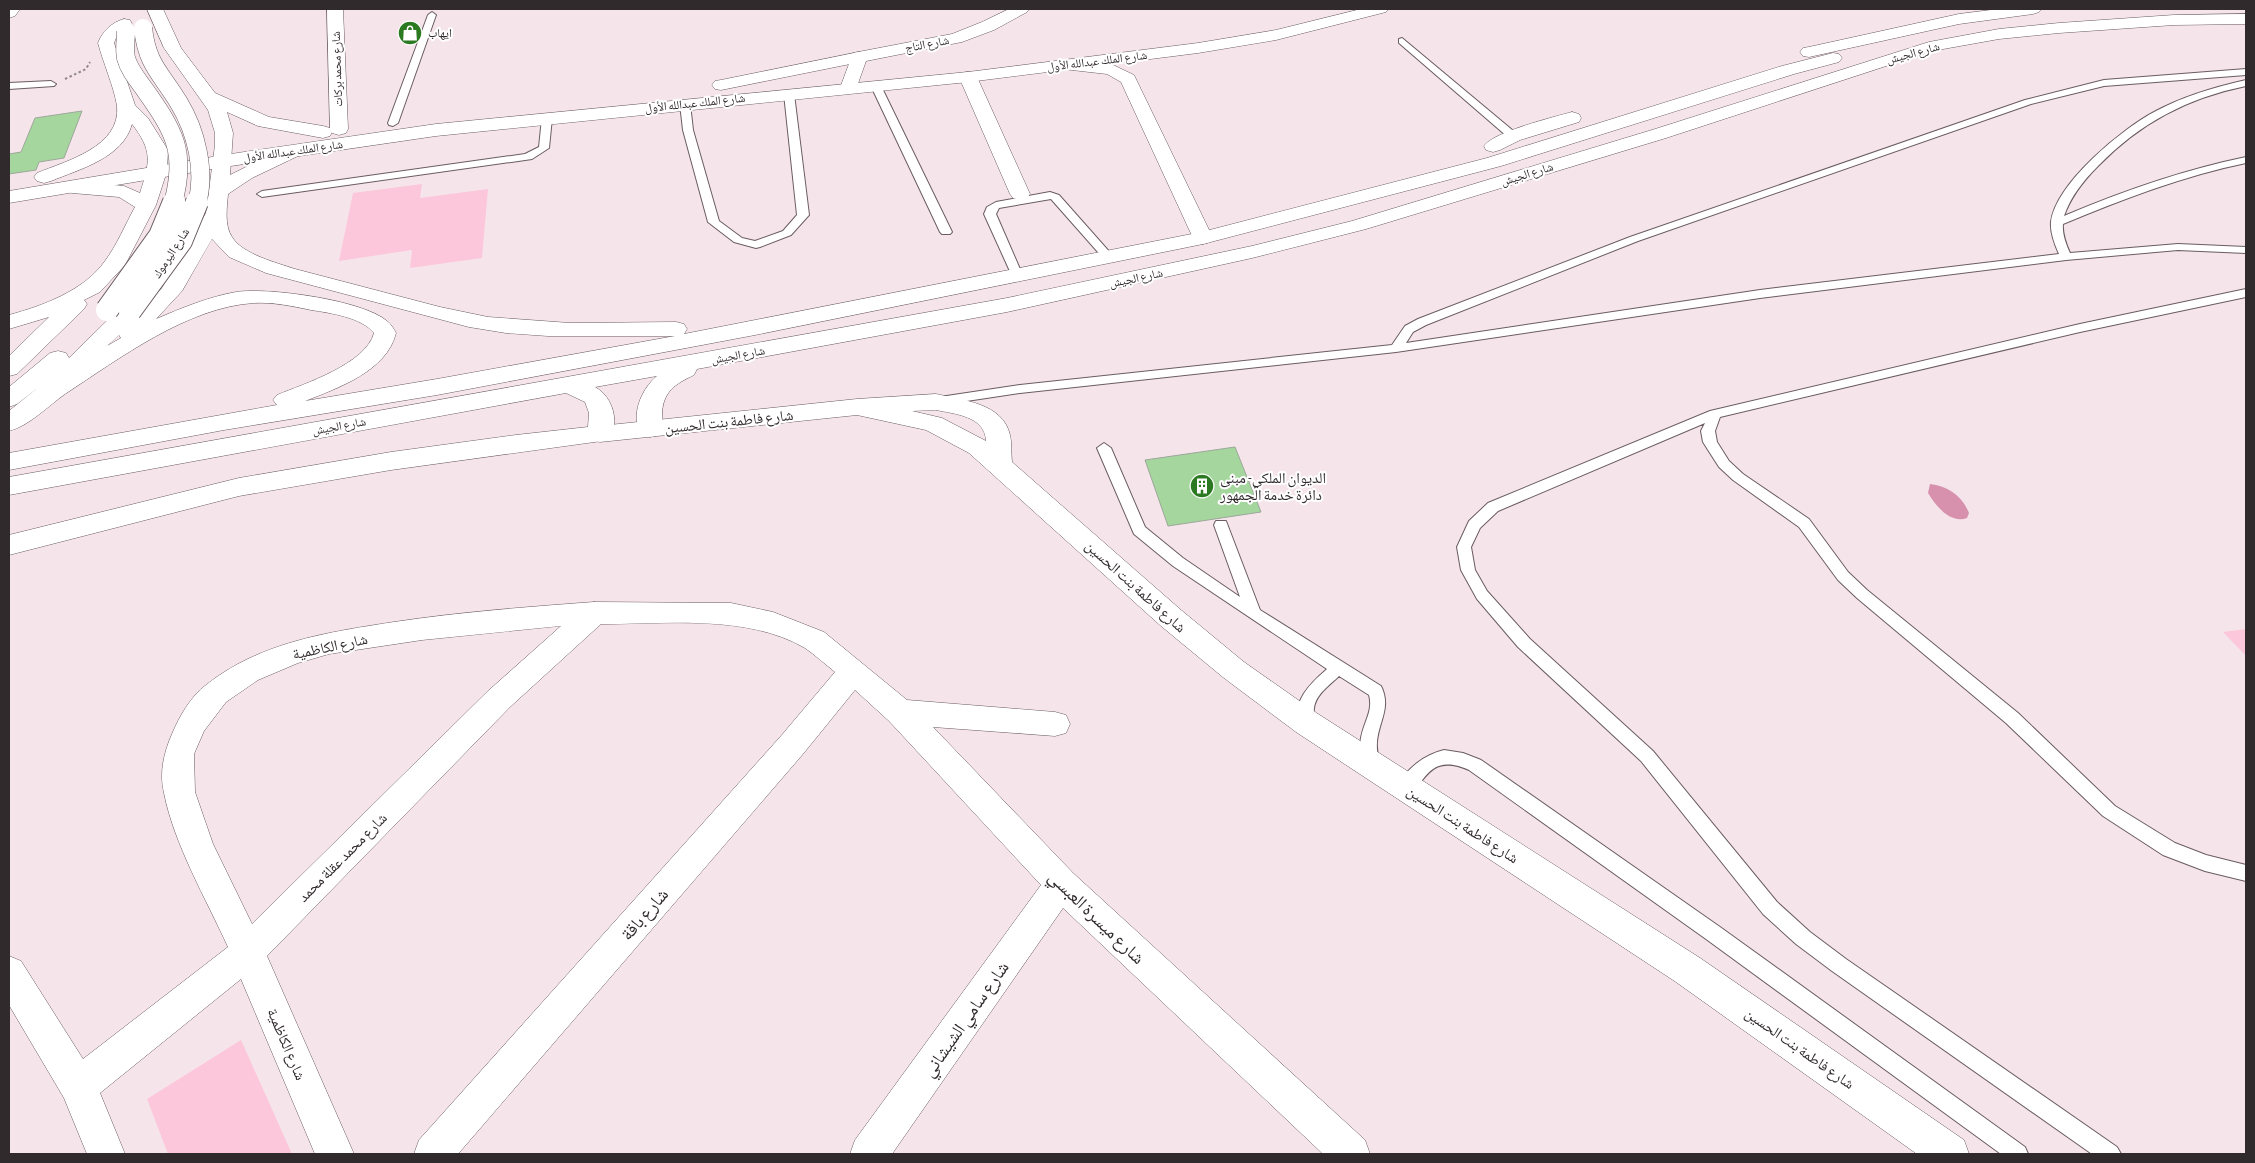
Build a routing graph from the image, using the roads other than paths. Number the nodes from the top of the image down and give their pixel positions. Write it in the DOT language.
graph roads {
  1 [pos="12,9"];
  2 [pos="150,9"];
  3 [pos="155,9"];
  4 [pos="335,9"];
  5 [pos="1021,9"];
  6 [pos="1336,9"];
  7 [pos="1380,9"];
  8 [pos="2033,9"];
  9 [pos="2175,9"];
  10 [pos="9,13"];
  11 [pos="432,15"];
  12 [pos="2246,19"];
  13 [pos="131,23"];
  14 [pos="1402,41"];
  15 [pos="1069,65"];
  16 [pos="2246,72"];
  17 [pos="854,73"];
  18 [pos="968,77"];
  19 [pos="2246,83"];
  20 [pos="51,84"];
  21 [pos="9,86"];
  22 [pos="876,86"];
  23 [pos="2213,92"];
  24 [pos="2246,92"];
  25 [pos="789,94"];
  26 [pos="208,96"];
  27 [pos="686,104"];
  28 [pos="1617,106"];
  29 [pos="126,107"];
  30 [pos="1589,114"];
  31 [pos="547,118"];
  32 [pos="393,123"];
  33 [pos="331,130"];
  34 [pos="1513,136"];
  35 [pos="224,145"];
  36 [pos="291,152"];
  37 [pos="157,157"];
  38 [pos="2246,160"];
  39 [pos="44,176"];
  40 [pos="9,182"];
  41 [pos="1421,182"];
  42 [pos="72,187"];
  43 [pos="219,191"];
  44 [pos="262,194"];
  45 [pos="1020,194"];
  46 [pos="9,197"];
  47 [pos="146,204"];
  48 [pos="216,214"];
  49 [pos="2056,223"];
  50 [pos="946,232"];
  51 [pos="1203,238"];
  52 [pos="2242,249"];
  53 [pos="1108,257"];
  54 [pos="2066,257"];
  55 [pos="2246,263"];
  56 [pos="1017,276"];
  57 [pos="92,288"];
  58 [pos="2246,293"];
  59 [pos="9,322"];
  60 [pos="755,328"];
  61 [pos="1396,348"];
  62 [pos="107,356"];
  63 [pos="705,361"];
  64 [pos="12,365"];
  65 [pos="568,385"];
  66 [pos="9,399"];
  67 [pos="41,399"];
  68 [pos="936,402"];
  69 [pos="857,407"];
  70 [pos="1715,414"];
  71 [pos="9,423"];
  72 [pos="650,429"];
  73 [pos="222,434"];
  74 [pos="600,434"];
  75 [pos="1104,448"];
  76 [pos="9,462"];
  77 [pos="999,464"];
  78 [pos="9,486"];
  79 [pos="9,504"];
  80 [pos="1221,525"];
  81 [pos="9,545"];
  82 [pos="594,613"];
  83 [pos="1254,614"];
  84 [pos="1338,668"];
  85 [pos="853,671"];
  86 [pos="900,712"];
  87 [pos="1307,723"];
  88 [pos="1055,724"];
  89 [pos="1372,765"];
  90 [pos="1406,787"];
  91 [pos="2246,873"];
  92 [pos="1061,884"];
  93 [pos="248,952"];
  94 [pos="9,973"];
  95 [pos="78,1086"];
  96 [pos="106,1154"];
  97 [pos="335,1154"];
  98 [pos="433,1154"];
  99 [pos="869,1154"];
  100 [pos="1351,1154"];
  101 [pos="1950,1154"];
  102 [pos="2018,1154"];
  103 [pos="2110,1154"];
  1 -- 10 [label="main road"];
  2 -- 13 [label="main road, شارع اليرموك"];
  3 -- 26 [label="main road"];
  4 -- 33 [label="main road, شارع محمد بركات"];
  5 -- 17 [label="main road, شارع التاج"];
  6 -- 17 [label="main road, شارع الملك عبدالله الأول"];
  7 -- 15 [label="main road, شارع الملك عبدالله الأول"];
  8 -- 28 [label="main road"];
  9 -- 41 [label="main road, شارع الجيش"];
  11 -- 32 [label="lane"];
  12 -- 63 [label="main road, شارع الجيش"];
  13 -- 29 [label="main road"];
  13 -- 66 [label="main road, شارع اليرموك, bridge"];
  13 -- 67 [label="main road, شارع اليرموك, bridge"];
  14 -- 34 [label="lane"];
  15 -- 18 [label="main road, شارع الملك عبدالله الأول"];
  15 -- 51 [label="main road"];
  16 -- 61 [label="lane"];
  17 -- 22 [label="main road, شارع الملك عبدالله الأول"];
  17 -- 25 [label="main road, شارع الملك عبدالله الأول"];
  17 -- 32 [label="main road, شارع الملك عبدالله الأول"];
  18 -- 22 [label="main road, شارع الملك عبدالله الأول"];
  18 -- 45 [label="main road"];
  19 -- 23 [label="lane"];
  20 -- 21 [label="lane"];
  22 -- 50 [label="lane"];
  23 -- 24 [label="lane"];
  23 -- 49 [label="lane"];
  25 -- 27 [label="main road, شارع الملك عبدالله الأول"];
  25 -- 27 [label="lane"];
  26 -- 33 [label="main road"];
  26 -- 35 [label="main road"];
  27 -- 31 [label="main road, شارع الملك عبدالله الأول"];
  29 -- 37 [label="main road"];
  29 -- 39 [label="main road"];
  30 -- 34 [label="main road"];
  31 -- 36 [label="main road, شارع الملك عبدالله الأول"];
  31 -- 44 [label="lane"];
  32 -- 33 [label="main road, شارع الملك عبدالله الأول"];
  33 -- 35 [label="main road, شارع الملك عبدالله الأول"];
  34 -- 41 [label="main road"];
  35 -- 36 [label="main road, شارع الملك عبدالله الأول"];
  35 -- 37 [label="main road, شارع الملك عبدالله الأول"];
  35 -- 37 [label="main road"];
  35 -- 43 [label="main road"];
  36 -- 43 [label="main road"];
  37 -- 39 [label="main road, شارع الملك عبدالله الأول"];
  37 -- 42 [label="main road, شارع الملك عبدالله الأول"];
  37 -- 47 [label="main road"];
  38 -- 49 [label="lane"];
  39 -- 40 [label="main road, شارع الملك عبدالله الأول"];
  41 -- 51 [label="main road, شارع الجيش"];
  42 -- 46 [label="main road, شارع الملك عبدالله الأول"];
  42 -- 47 [label="main road"];
  43 -- 48 [label="main road"];
  47 -- 57 [label="main road"];
  48 -- 60 [label="main road"];
  48 -- 62 [label="main road"];
  49 -- 54 [label="lane"];
  51 -- 53 [label="main road, شارع الجيش"];
  52 -- 54 [label="lane"];
  52 -- 55 [label="lane"];
  53 -- 56 [label="main road, شارع الجيش"];
  53 -- 56 [label="lane"];
  54 -- 61 [label="lane"];
  56 -- 60 [label="main road, شارع الجيش"];
  57 -- 59 [label="main road"];
  57 -- 64 [label="main road"];
  58 -- 70 [label="lane"];
  60 -- 73 [label="main road, شارع الجيش"];
  61 -- 68 [label="lane"];
  62 -- 67 [label="main road"];
  62 -- 73 [label="main road"];
  63 -- 65 [label="main road, شارع الجيش"];
  63 -- 72 [label="main road"];
  65 -- 73 [label="main road, شارع الجيش"];
  65 -- 74 [label="main road"];
  67 -- 71 [label="main road, شارع اليرموك"];
  68 -- 69 [label="main road, شارع فاطمة بنت الحسين"];
  68 -- 77 [label="main road, شارع فاطمة بنت الحسين"];
  69 -- 72 [label="main road, شارع فاطمة بنت الحسين"];
  69 -- 77 [label="main road, شارع فاطمة بنت الحسين"];
  70 -- 91 [label="lane"];
  70 -- 103 [label="lane"];
  72 -- 74 [label="main road, شارع فاطمة بنت الحسين"];
  73 -- 76 [label="main road, شارع الجيش"];
  73 -- 78 [label="main road, شارع الجيش"];
  73 -- 79 [label="main road"];
  74 -- 81 [label="main road, شارع فاطمة بنت الحسين"];
  75 -- 83 [label="lane"];
  77 -- 87 [label="main road, شارع فاطمة بنت الحسين"];
  80 -- 83 [label="lane"];
  82 -- 85 [label="main road, شارع الكاظمية"];
  82 -- 93 [label="main road, شارع محمد عقلة محمد"];
  82 -- 93 [label="main road, شارع الكاظمية"];
  83 -- 84 [label="lane"];
  84 -- 87 [label="lane"];
  84 -- 89 [label="lane"];
  85 -- 86 [label="main road, شارع ميسرة العبسي"];
  85 -- 98 [label="main road, شارع باقة"];
  86 -- 88 [label="main road"];
  86 -- 92 [label="main road, شارع ميسرة العبسي"];
  87 -- 89 [label="main road, شارع فاطمة بنت الحسين"];
  89 -- 90 [label="main road, شارع فاطمة بنت الحسين"];
  90 -- 101 [label="main road, شارع فاطمة بنت الحسين"];
  90 -- 102 [label="lane"];
  92 -- 99 [label="main road, شارع سامي الشيشاني"];
  92 -- 100 [label="main road, شارع ميسرة العبسي"];
  93 -- 95 [label="main road, شارع محمد عقلة محمد"];
  93 -- 97 [label="main road, شارع الكاظمية"];
  94 -- 95 [label="main road"];
  95 -- 96 [label="main road"];
}
